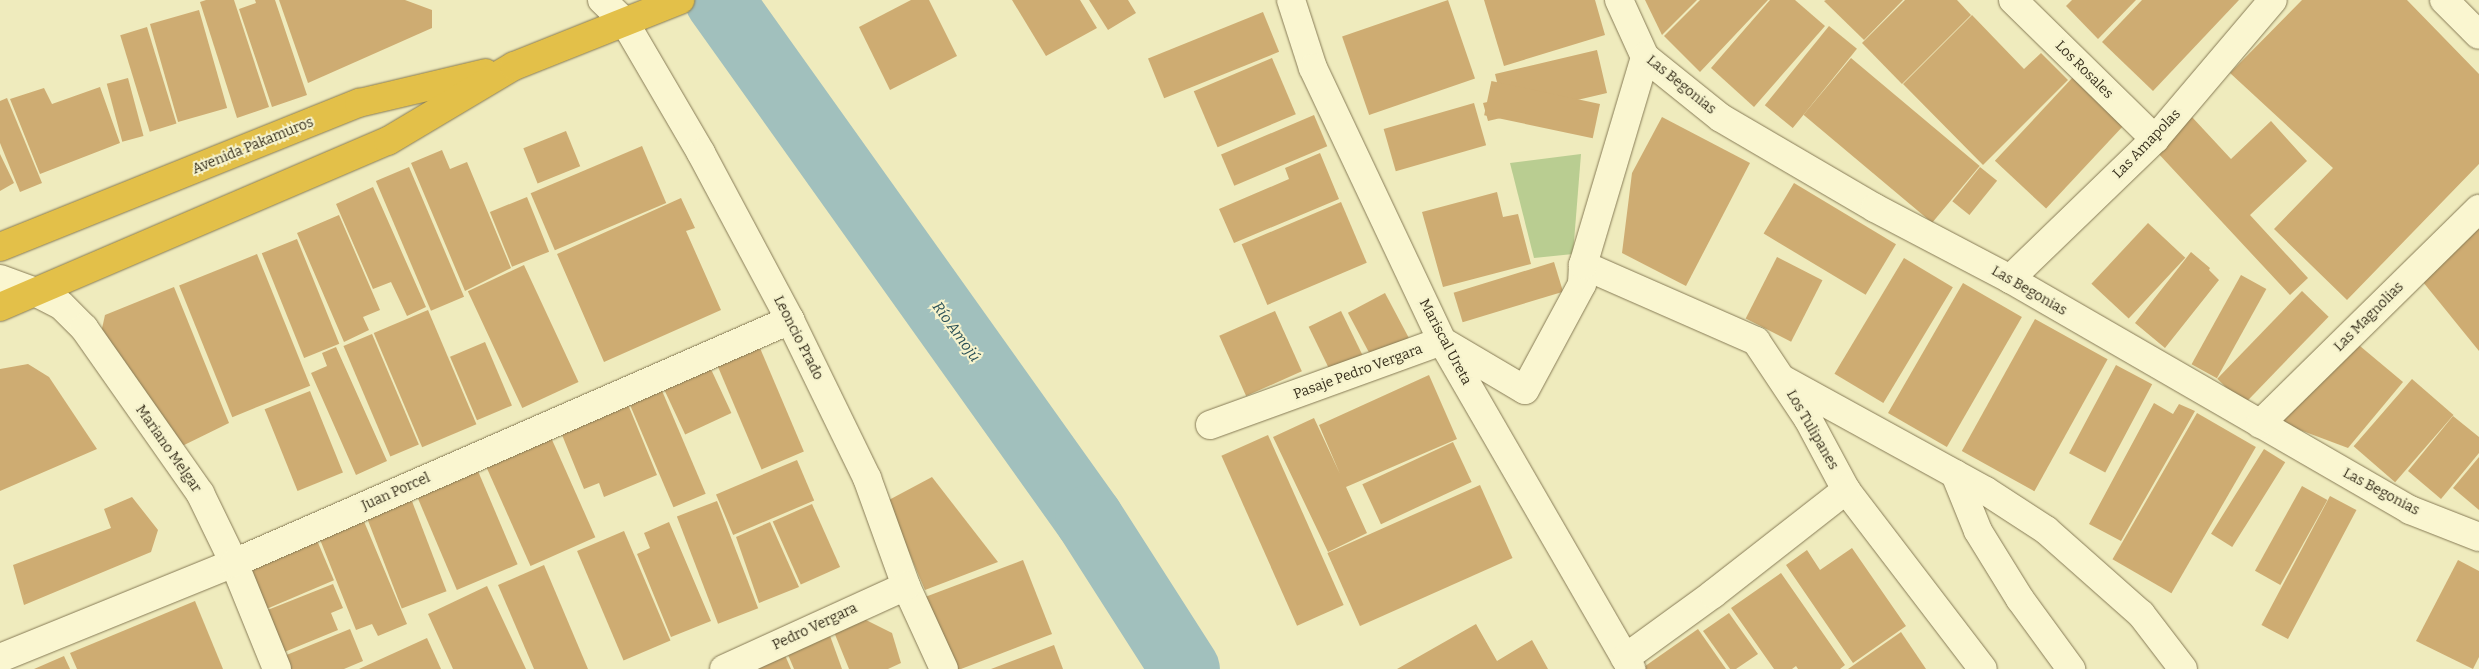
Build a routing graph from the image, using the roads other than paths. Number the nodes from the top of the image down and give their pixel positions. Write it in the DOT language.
graph roads {
  1 [pos="602,0"];
  2 [pos="1291,0"];
  3 [pos="1619,0"];
  4 [pos="2013,0"];
  5 [pos="2273,0"];
  6 [pos="2444,0"];
  7 [pos="672,3"];
  8 [pos="624,22"];
  9 [pos="2479,35"];
  10 [pos="1645,57"];
  11 [pos="514,66"];
  12 [pos="2155,139"];
  13 [pos="2479,209"];
  14 [pos="0,247"];
  15 [pos="1583,265"];
  16 [pos="2010,278"];
  17 [pos="0,279"];
  18 [pos="35,292"];
  19 [pos="0,307"];
  20 [pos="790,320"];
  21 [pos="1442,341"];
  22 [pos="1781,378"];
  23 [pos="2260,424"];
  24 [pos="1210,425"];
  25 [pos="1955,474"];
  26 [pos="1846,490"];
  27 [pos="2479,537"];
  28 [pos="234,563"];
  29 [pos="906,586"];
  30 [pos="0,658"];
  31 [pos="1628,663"];
  32 [pos="277,669"];
  33 [pos="724,669"];
  34 [pos="944,669"];
  35 [pos="1983,669"];
  36 [pos="2071,669"];
  37 [pos="2183,669"];
  1 -- 8 [label="street, Leoncio Prado"];
  2 -- 21 [label="street, Mariscal Ureta"];
  3 -- 10 [label="street, Las Begonias"];
  4 -- 12 [label="street, Los Rosales"];
  5 -- 12 [label="street, Las Amapolas"];
  6 -- 9 [label="street"];
  7 -- 8 [label="highway"];
  8 -- 11 [label="highway"];
  8 -- 20 [label="street, Leoncio Prado"];
  10 -- 15 [label="street"];
  10 -- 16 [label="street, Las Begonias"];
  11 -- 14 [label="highway, Avenida Pakamuros"];
  11 -- 18 [label="highway"];
  12 -- 16 [label="street, Las Amapolas"];
  13 -- 23 [label="street, Las Magnolias"];
  15 -- 21 [label="street"];
  15 -- 22 [label="street, Los Tulipanes"];
  16 -- 23 [label="street, Las Begonias"];
  17 -- 18 [label="street, Mariano Melgar"];
  18 -- 19 [label="highway"];
  18 -- 28 [label="street, Mariano Melgar"];
  20 -- 28 [label="street, Juan Porcel"];
  20 -- 29 [label="street, Leoncio Prado"];
  21 -- 24 [label="street, Pasaje Pedro Vergara"];
  21 -- 31 [label="street, Mariscal Ureta"];
  22 -- 25 [label="street"];
  22 -- 26 [label="street, Los Tulipanes"];
  23 -- 27 [label="street, Las Begonias"];
  25 -- 36 [label="street"];
  25 -- 37 [label="street"];
  26 -- 31 [label="street"];
  26 -- 35 [label="street, Los Tulipanes"];
  28 -- 30 [label="street, Juan Porcel"];
  28 -- 32 [label="street, Mariano Melgar"];
  29 -- 33 [label="street, Pedro Vergara"];
  29 -- 34 [label="street, Leoncio Prado"];
}
